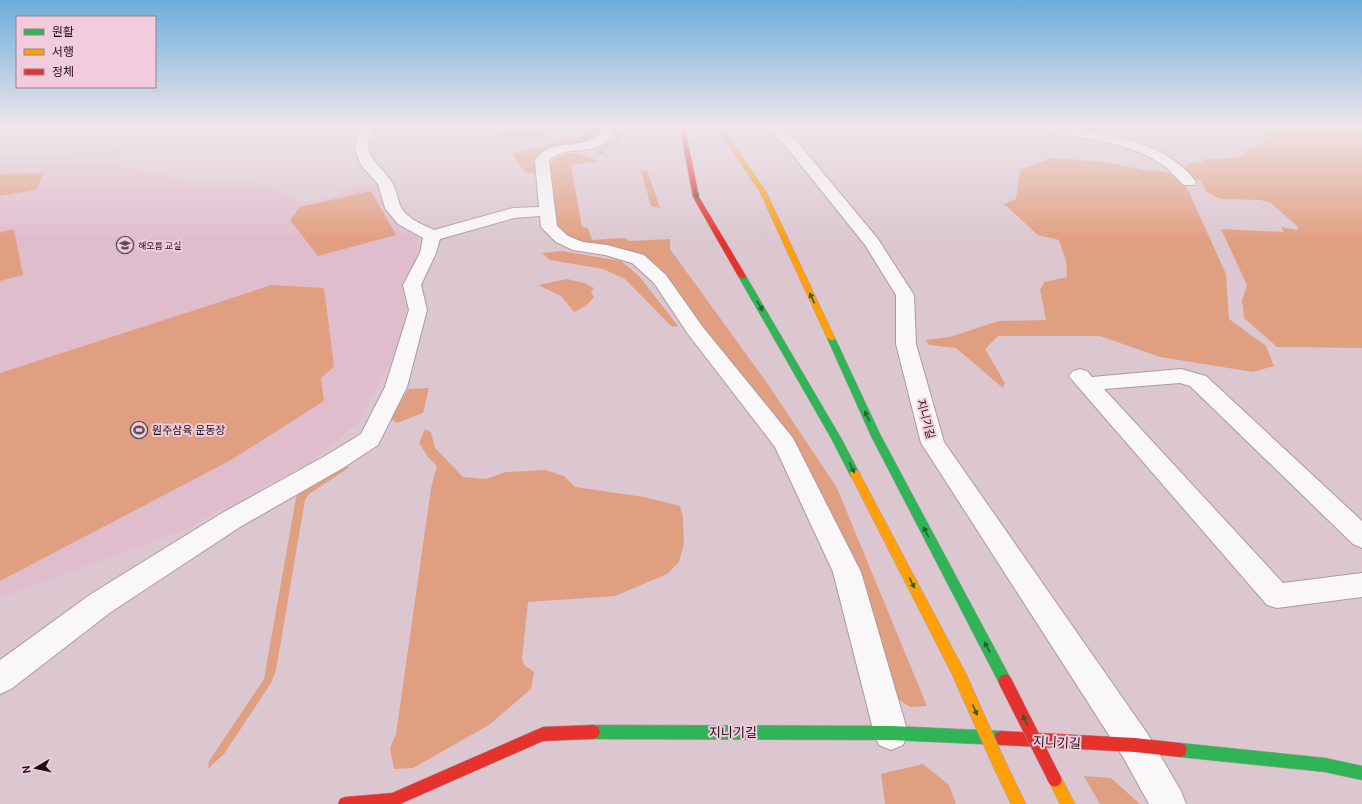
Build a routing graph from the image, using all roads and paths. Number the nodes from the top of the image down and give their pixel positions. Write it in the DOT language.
graph roads {
  1 [pos="369,166"];
  2 [pos="543,166"];
  3 [pos="690,166"];
  4 [pos="745,166"];
  5 [pos="809,166"];
  6 [pos="1171,166"];
  7 [pos="1189,182"];
  8 [pos="548,211"];
  9 [pos="432,236"];
  10 [pos="1362,537"];
  11 [pos="1362,585"];
  12 [pos="0,679"];
  13 [pos="891,733"];
  14 [pos="1135,746"];
  15 [pos="1001,768"];
  16 [pos="1362,773"];
  17 [pos="345,804"];
  18 [pos="1007,804"];
  19 [pos="1019,804"];
  20 [pos="1067,804"];
  21 [pos="1168,804"];
  1 -- 9 [label="street"];
  2 -- 8 [label="street"];
  3 -- 15 [label="main road, one-way, bridge"];
  20 -- 4 [label="main road, one-way, bridge"];
  5 -- 14 [label="street, 지니기길"];
  6 -- 7 [label="street"];
  8 -- 9 [label="street"];
  8 -- 13 [label="street"];
  9 -- 12 [label="street"];
  10 -- 11 [label="street"];
  13 -- 14 [label="main road, 지니기길"];
  13 -- 17 [label="main road, 지니기길"];
  14 -- 16 [label="main road, 지니기길"];
  14 -- 21 [label="street, 지니기길"];
  15 -- 18 [label="main road"];
  15 -- 19 [label="main road"];
}
